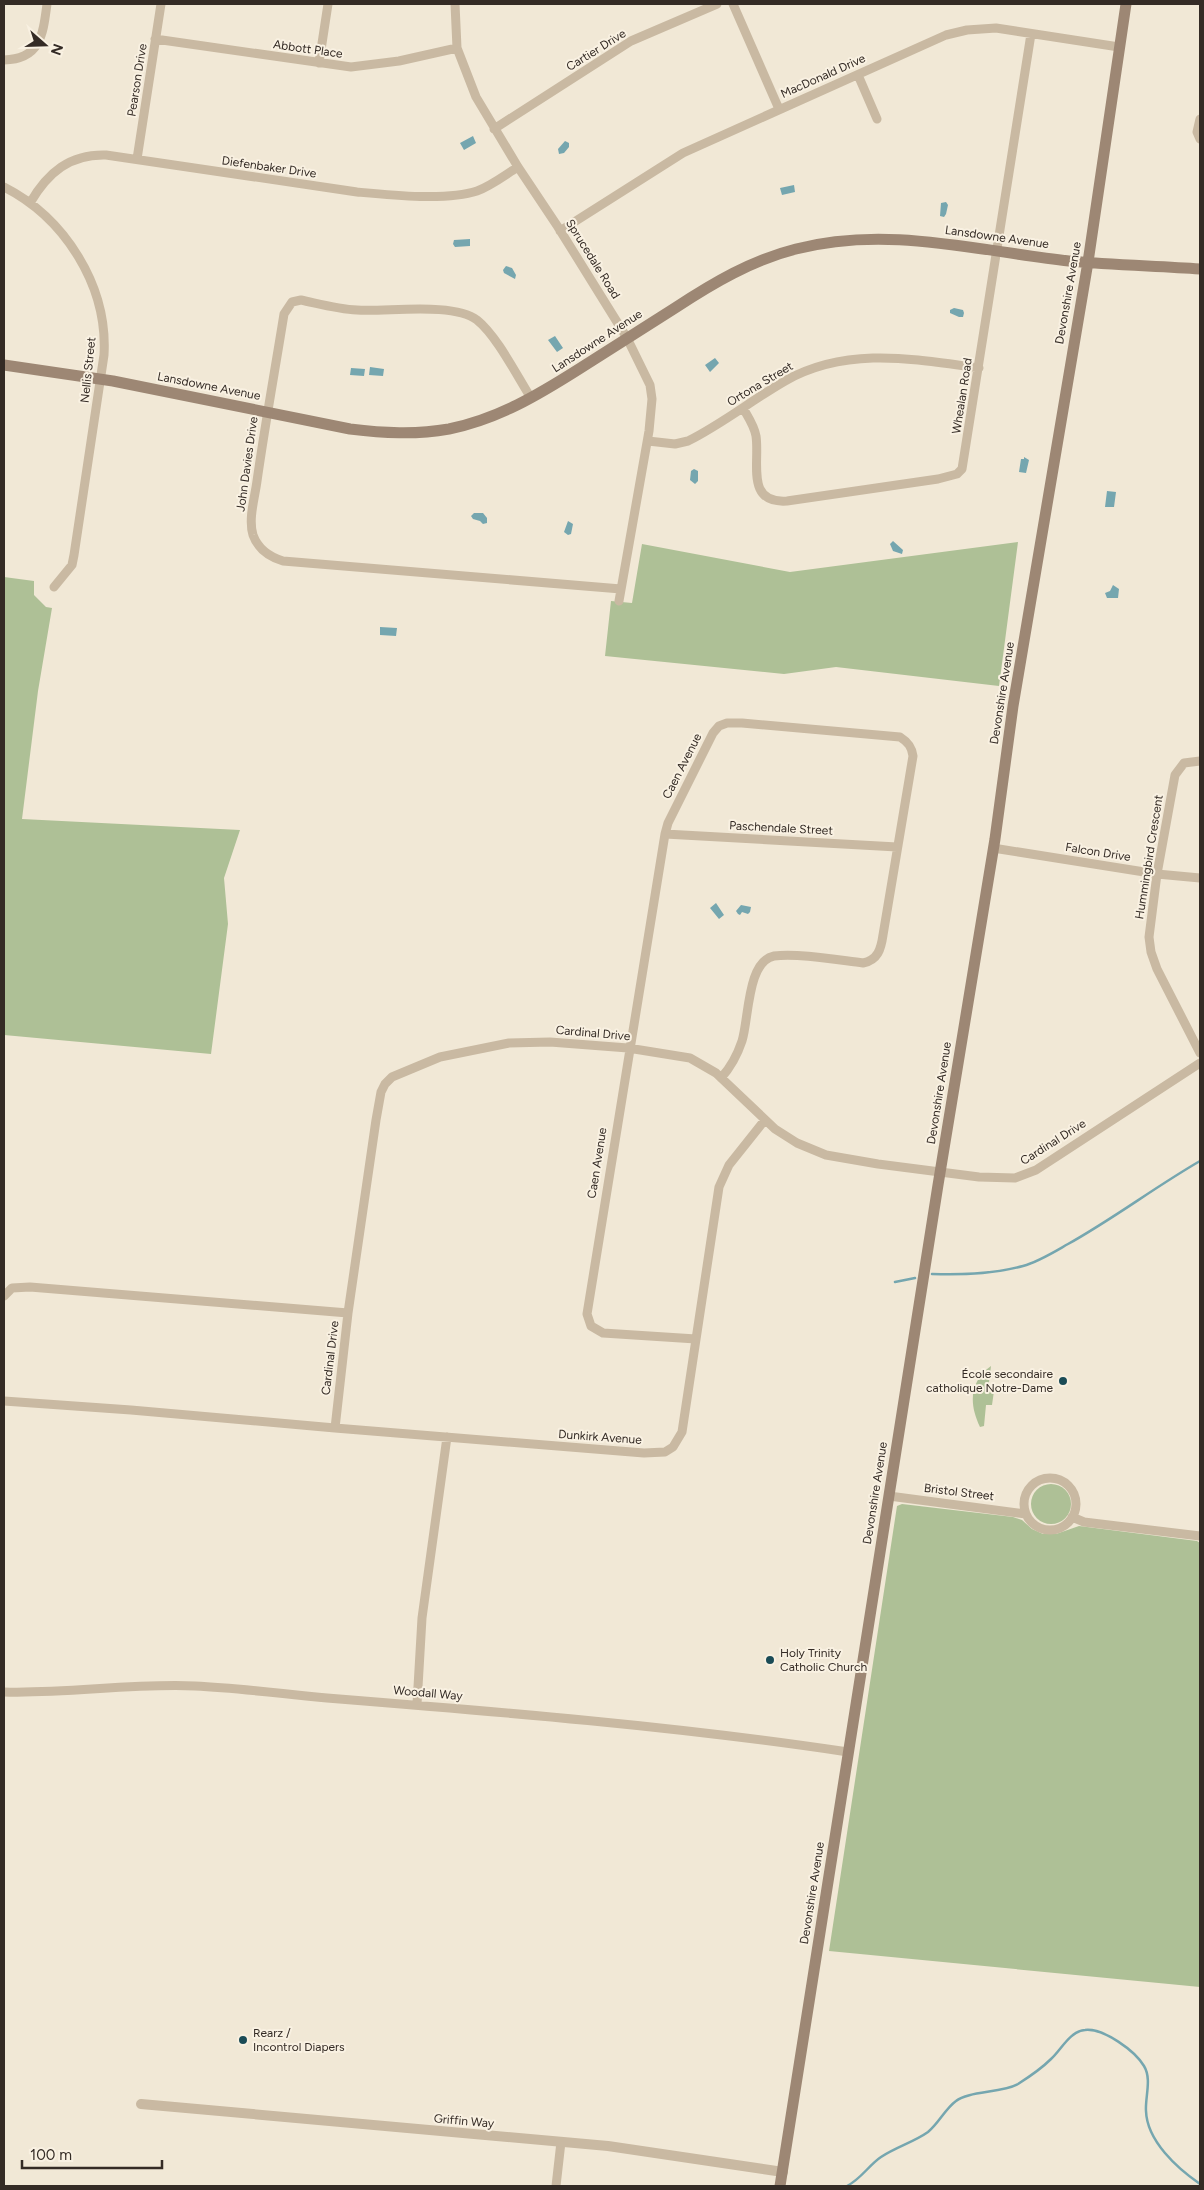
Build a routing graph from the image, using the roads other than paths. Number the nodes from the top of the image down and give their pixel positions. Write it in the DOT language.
graph roads {
  1 [pos="47,4"];
  2 [pos="161,4"];
  3 [pos="328,4"];
  4 [pos="455,4"];
  5 [pos="717,4"];
  6 [pos="733,4"];
  7 [pos="1126,4"];
  8 [pos="1031,34"];
  9 [pos="156,39"];
  10 [pos="1119,47"];
  11 [pos="457,48"];
  12 [pos="4,60"];
  13 [pos="319,63"];
  14 [pos="858,75"];
  15 [pos="779,110"];
  16 [pos="877,119"];
  17 [pos="1200,119"];
  18 [pos="494,129"];
  19 [pos="1200,139"];
  20 [pos="137,159"];
  21 [pos="518,167"];
  22 [pos="4,187"];
  23 [pos="30,203"];
  24 [pos="560,231"];
  25 [pos="997,251"];
  26 [pos="1088,262"];
  27 [pos="1200,269"];
  28 [pos="627,338"];
  29 [pos="4,365"];
  30 [pos="979,368"];
  31 [pos="100,380"];
  32 [pos="531,398"];
  33 [pos="743,408"];
  34 [pos="267,412"];
  35 [pos="648,441"];
  36 [pos="54,587"];
  37 [pos="621,589"];
  38 [pos="619,602"];
  39 [pos="1200,761"];
  40 [pos="665,834"];
  41 [pos="897,848"];
  42 [pos="993,848"];
  43 [pos="1157,874"];
  44 [pos="1200,878"];
  45 [pos="628,1048"];
  46 [pos="1200,1053"];
  47 [pos="1200,1063"];
  48 [pos="721,1078"];
  49 [pos="764,1121"];
  50 [pos="940,1173"];
  51 [pos="4,1296"];
  52 [pos="348,1313"];
  53 [pos="696,1339"];
  54 [pos="4,1401"];
  55 [pos="335,1428"];
  56 [pos="447,1437"];
  57 [pos="889,1496"];
  58 [pos="1026,1514"];
  59 [pos="1072,1517"];
  60 [pos="1200,1536"];
  61 [pos="4,1692"];
  62 [pos="417,1704"];
  63 [pos="848,1752"];
  64 [pos="141,2104"];
  65 [pos="561,2142"];
  66 [pos="782,2172"];
  67 [pos="556,2186"];
  68 [pos="780,2186"];
  1 -- 12 [label="street"];
  2 -- 9 [label="street, Pearson Drive"];
  3 -- 13 [label="street"];
  4 -- 11 [label="street, Sprucedale Road"];
  5 -- 18 [label="street, Cartier Drive"];
  6 -- 15 [label="street"];
  7 -- 10 [label="main road, Devonshire Avenue"];
  8 -- 10 [label="street, MacDonald Drive"];
  8 -- 14 [label="street, MacDonald Drive"];
  8 -- 25 [label="street, Whealan Road"];
  9 -- 13 [label="street, Abbott Place"];
  9 -- 20 [label="street, Pearson Drive"];
  10 -- 26 [label="main road, Devonshire Avenue"];
  11 -- 13 [label="street, Abbott Place"];
  11 -- 18 [label="street, Sprucedale Road"];
  14 -- 15 [label="street, MacDonald Drive"];
  14 -- 16 [label="street"];
  15 -- 24 [label="street, MacDonald Drive"];
  17 -- 19 [label="street"];
  18 -- 21 [label="street, Sprucedale Road"];
  20 -- 21 [label="street, Diefenbaker Drive"];
  20 -- 23 [label="street, Diefenbaker Drive"];
  21 -- 24 [label="street, Sprucedale Road"];
  22 -- 23 [label="street, Nellis Street"];
  23 -- 31 [label="street, Nellis Street"];
  24 -- 28 [label="street, Sprucedale Road"];
  25 -- 26 [label="main road, Lansdowne Avenue"];
  25 -- 28 [label="main road, Lansdowne Avenue"];
  25 -- 30 [label="street, Whealan Road"];
  26 -- 27 [label="main road, Lansdowne Avenue"];
  26 -- 42 [label="main road, Devonshire Avenue"];
  28 -- 32 [label="main road, Lansdowne Avenue"];
  28 -- 35 [label="street, Sprucedale Road"];
  29 -- 31 [label="main road, Lansdowne Avenue"];
  30 -- 33 [label="street, Ortona Street"];
  30 -- 33 [label="street, Whealan Road"];
  31 -- 34 [label="main road, Lansdowne Avenue"];
  31 -- 36 [label="street, Nellis Street"];
  32 -- 34 [label="main road, Lansdowne Avenue"];
  32 -- 34 [label="street, John Davies Drive"];
  33 -- 35 [label="street, Ortona Street"];
  34 -- 37 [label="street, John Davies Drive"];
  35 -- 37 [label="street, Sprucedale Road"];
  37 -- 38 [label="street, Sprucedale Road"];
  39 -- 43 [label="street, Hummingbird Crescent"];
  40 -- 41 [label="street, Paschendale Street"];
  40 -- 41 [label="street, Caen Avenue"];
  40 -- 45 [label="street, Caen Avenue"];
  41 -- 48 [label="street, Caen Avenue"];
  42 -- 43 [label="street, Falcon Drive"];
  42 -- 50 [label="main road, Devonshire Avenue"];
  43 -- 44 [label="street, Falcon Drive"];
  43 -- 46 [label="street, Hummingbird Crescent"];
  45 -- 48 [label="street, Cardinal Drive"];
  45 -- 52 [label="street, Cardinal Drive"];
  45 -- 53 [label="street, Caen Avenue"];
  47 -- 50 [label="street, Cardinal Drive"];
  48 -- 49 [label="street, Cardinal Drive"];
  49 -- 50 [label="street, Cardinal Drive"];
  49 -- 53 [label="street, Dunkirk Avenue"];
  50 -- 57 [label="main road, Devonshire Avenue"];
  51 -- 52 [label="street"];
  52 -- 55 [label="street, Cardinal Drive"];
  53 -- 56 [label="street, Dunkirk Avenue"];
  54 -- 55 [label="street"];
  55 -- 56 [label="street"];
  56 -- 62 [label="street"];
  57 -- 58 [label="street, Bristol Street"];
  57 -- 63 [label="main road, Devonshire Avenue"];
  58 -- 59 [label="street"];
  58 -- 59 [label="street"];
  59 -- 60 [label="street"];
  61 -- 62 [label="street, Woodall Way"];
  62 -- 63 [label="street, Woodall Way"];
  63 -- 66 [label="main road, Devonshire Avenue"];
  64 -- 65 [label="street, Griffin Way"];
  65 -- 66 [label="street, Griffin Way"];
  65 -- 67 [label="street"];
  66 -- 68 [label="main road, Devonshire Avenue"];
}
